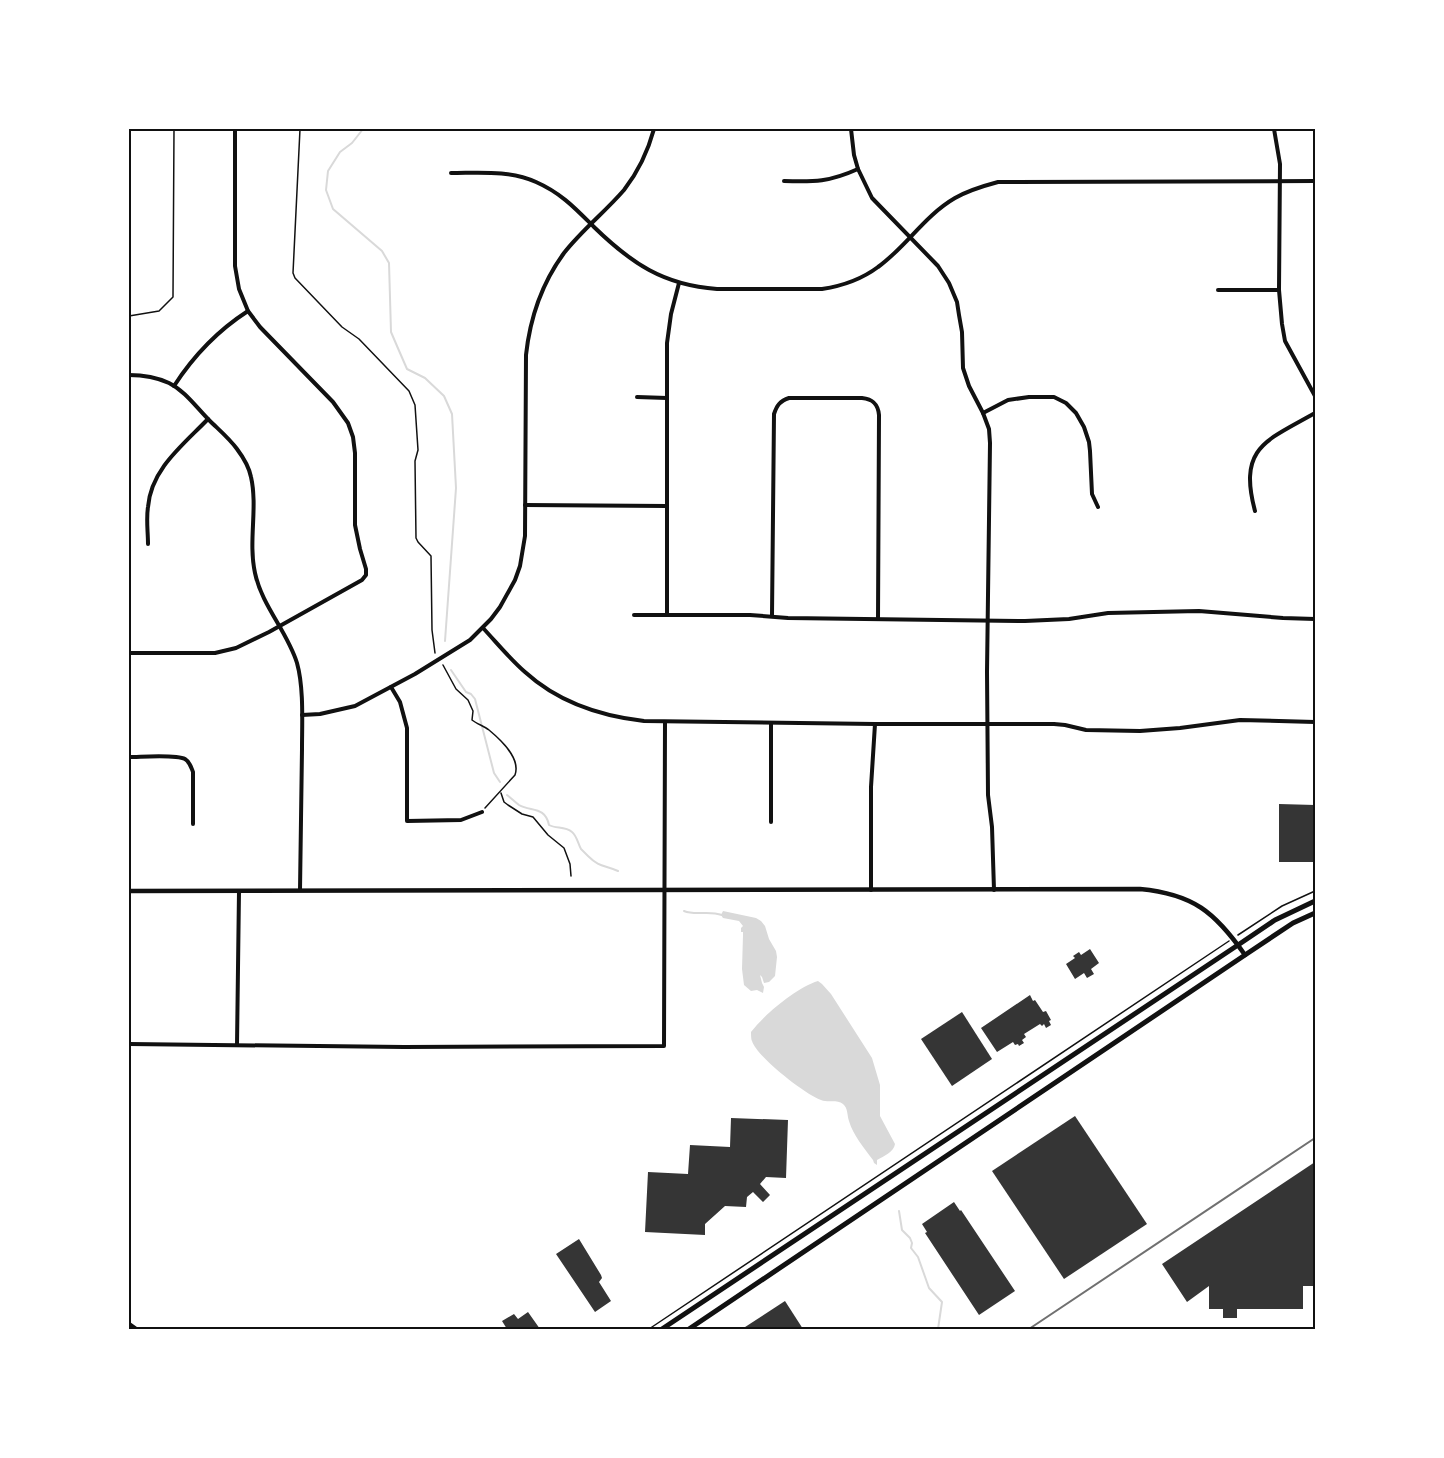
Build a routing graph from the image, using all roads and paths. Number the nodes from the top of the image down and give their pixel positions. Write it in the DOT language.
graph roads {
  1 [pos="174,129"];
  2 [pos="236,129"];
  3 [pos="300,129"];
  4 [pos="654,129"];
  5 [pos="851,129"];
  6 [pos="1274,129"];
  7 [pos="858,169"];
  8 [pos="451,173"];
  9 [pos="784,181"];
  10 [pos="1280,182"];
  11 [pos="1315,182"];
  12 [pos="591,224"];
  13 [pos="910,237"];
  14 [pos="679,283"];
  15 [pos="1218,290"];
  16 [pos="1280,290"];
  17 [pos="248,311"];
  18 [pos="129,316"];
  19 [pos="129,375"];
  20 [pos="174,386"];
  21 [pos="1315,396"];
  22 [pos="637,397"];
  23 [pos="667,398"];
  24 [pos="983,413"];
  25 [pos="1315,413"];
  26 [pos="208,419"];
  27 [pos="525,505"];
  28 [pos="667,506"];
  29 [pos="1098,507"];
  30 [pos="1255,511"];
  31 [pos="148,544"];
  32 [pos="667,614"];
  33 [pos="634,615"];
  34 [pos="772,616"];
  35 [pos="878,619"];
  36 [pos="1315,619"];
  37 [pos="988,621"];
  38 [pos="279,626"];
  39 [pos="483,628"];
  40 [pos="129,653"];
  41 [pos="438,659"];
  42 [pos="391,687"];
  43 [pos="302,715"];
  44 [pos="665,722"];
  45 [pos="1315,722"];
  46 [pos="771,723"];
  47 [pos="875,724"];
  48 [pos="987,724"];
  49 [pos="129,757"];
  50 [pos="500,792"];
  51 [pos="482,812"];
  52 [pos="771,822"];
  53 [pos="193,824"];
  54 [pos="572,876"];
  55 [pos="238,890"];
  56 [pos="300,890"];
  57 [pos="665,890"];
  58 [pos="871,890"];
  59 [pos="994,890"];
  60 [pos="129,891"];
  61 [pos="1315,891"];
  62 [pos="1315,900"];
  63 [pos="1315,913"];
  64 [pos="1233,938"];
  65 [pos="1238,945"];
  66 [pos="1245,955"];
  67 [pos="129,1044"];
  68 [pos="237,1045"];
  69 [pos="129,1324"];
  70 [pos="136,1329"];
  71 [pos="649,1329"];
  72 [pos="662,1329"];
  73 [pos="688,1329"];
  1 -- 18 [label="path"];
  2 -- 17 [label="street"];
  3 -- 41 [label="path"];
  4 -- 12 [label="street"];
  5 -- 7 [label="street"];
  6 -- 10 [label="street"];
  7 -- 9 [label="street"];
  7 -- 13 [label="street"];
  8 -- 12 [label="street"];
  10 -- 11 [label="street"];
  10 -- 13 [label="street"];
  10 -- 16 [label="street"];
  12 -- 14 [label="street"];
  12 -- 27 [label="street"];
  13 -- 14 [label="street"];
  13 -- 24 [label="street"];
  14 -- 23 [label="street"];
  15 -- 16 [label="street"];
  16 -- 21 [label="street"];
  17 -- 20 [label="street"];
  17 -- 38 [label="street"];
  19 -- 20 [label="street"];
  20 -- 26 [label="street"];
  22 -- 23 [label="street"];
  23 -- 28 [label="street"];
  24 -- 29 [label="street"];
  24 -- 37 [label="street"];
  25 -- 30 [label="street"];
  26 -- 31 [label="street"];
  26 -- 38 [label="street"];
  27 -- 28 [label="street"];
  27 -- 39 [label="street"];
  28 -- 32 [label="street"];
  32 -- 33 [label="street"];
  32 -- 34 [label="street"];
  34 -- 35 [label="street"];
  34 -- 35 [label="street"];
  35 -- 37 [label="street"];
  36 -- 37 [label="street"];
  37 -- 48 [label="street"];
  38 -- 40 [label="street"];
  38 -- 43 [label="street"];
  39 -- 41 [label="street"];
  39 -- 44 [label="street"];
  41 -- 42 [label="street"];
  41 -- 50 [label="path"];
  42 -- 43 [label="street"];
  42 -- 51 [label="street"];
  43 -- 56 [label="street"];
  44 -- 46 [label="street"];
  44 -- 57 [label="street"];
  45 -- 48 [label="street"];
  46 -- 47 [label="street"];
  46 -- 52 [label="street"];
  47 -- 48 [label="street"];
  47 -- 58 [label="street"];
  48 -- 59 [label="street"];
  49 -- 53 [label="street"];
  50 -- 51 [label="path"];
  50 -- 54 [label="path"];
  55 -- 56 [label="street"];
  55 -- 60 [label="street"];
  55 -- 68 [label="street"];
  56 -- 57 [label="street"];
  57 -- 58 [label="street"];
  57 -- 68 [label="street"];
  58 -- 59 [label="street"];
  59 -- 64 [label="street"];
  61 -- 64 [label="path"];
  62 -- 65 [label="main road"];
  63 -- 66 [label="main road"];
  64 -- 65 [label="street"];
  64 -- 71 [label="path"];
  65 -- 66 [label="street"];
  65 -- 72 [label="main road"];
  66 -- 73 [label="main road"];
  67 -- 68 [label="street"];
  69 -- 70 [label="street"];
}
